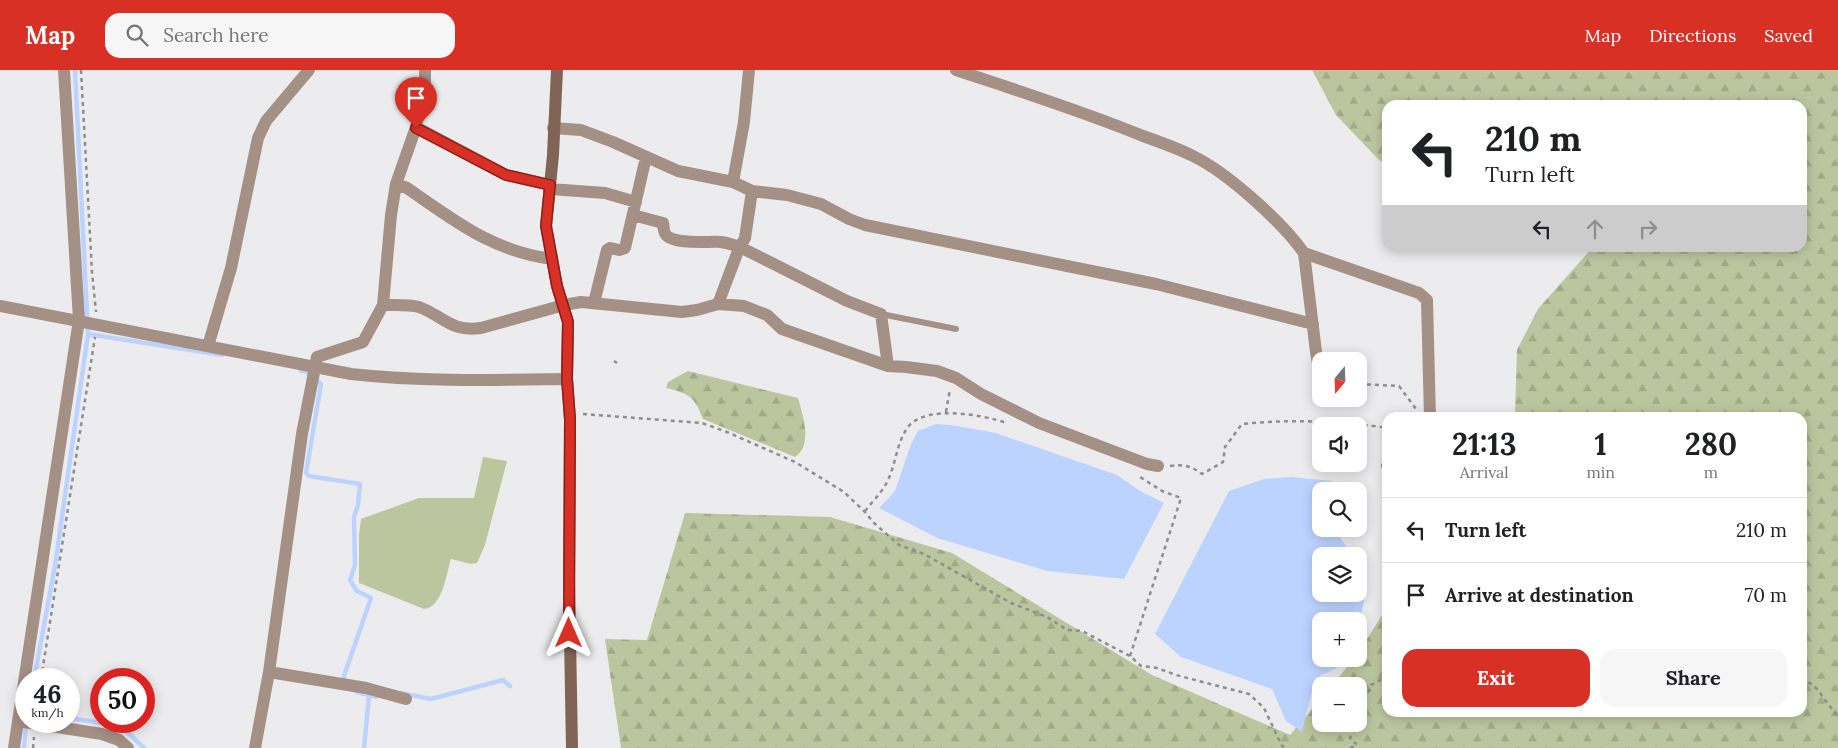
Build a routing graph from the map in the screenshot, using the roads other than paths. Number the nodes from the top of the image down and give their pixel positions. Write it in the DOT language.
graph roads {
  1 [pos="64,70"];
  2 [pos="308,70"];
  3 [pos="425,70"];
  4 [pos="557,70"];
  5 [pos="749,70"];
  6 [pos="956,70"];
  7 [pos="416,128"];
  8 [pos="554,128"];
  9 [pos="646,157"];
  10 [pos="733,182"];
  11 [pos="396,184"];
  12 [pos="550,187"];
  13 [pos="752,191"];
  14 [pos="634,208"];
  15 [pos="740,247"];
  16 [pos="1304,253"];
  17 [pos="552,259"];
  18 [pos="594,303"];
  19 [pos="718,304"];
  20 [pos="383,305"];
  21 [pos="564,305"];
  22 [pos="0,306"];
  23 [pos="881,314"];
  24 [pos="87,322"];
  25 [pos="1313,324"];
  26 [pos="956,329"];
  27 [pos="208,346"];
  28 [pos="1317,352"];
  29 [pos="888,366"];
  30 [pos="315,369"];
  31 [pos="567,379"];
  32 [pos="1430,412"];
  33 [pos="1158,466"];
  34 [pos="27,668"];
  35 [pos="268,672"];
  36 [pos="405,699"];
  37 [pos="80,731"];
  38 [pos="16,733"];
  39 [pos="14,748"];
  40 [pos="128,748"];
  41 [pos="255,748"];
  42 [pos="572,748"];
  1 -- 24 [label="street"];
  2 -- 27 [label="street"];
  3 -- 7 [label="street"];
  4 -- 8 [label="main road"];
  5 -- 10 [label="street"];
  6 -- 16 [label="street"];
  7 -- 11 [label="street"];
  7 -- 12 [label="street"];
  8 -- 9 [label="street"];
  8 -- 12 [label="main road"];
  9 -- 10 [label="street"];
  9 -- 14 [label="street"];
  10 -- 13 [label="street"];
  11 -- 17 [label="street"];
  11 -- 20 [label="street"];
  12 -- 14 [label="street"];
  12 -- 17 [label="main road"];
  13 -- 15 [label="street"];
  13 -- 25 [label="street"];
  14 -- 15 [label="street"];
  14 -- 18 [label="street"];
  15 -- 19 [label="street"];
  15 -- 23 [label="street"];
  16 -- 25 [label="street"];
  16 -- 32 [label="street"];
  17 -- 21 [label="main road"];
  18 -- 19 [label="street"];
  18 -- 21 [label="street"];
  19 -- 29 [label="street"];
  20 -- 21 [label="street"];
  20 -- 30 [label="street"];
  21 -- 31 [label="main road"];
  22 -- 24 [label="street"];
  23 -- 26 [label="lane"];
  23 -- 29 [label="street"];
  24 -- 27 [label="street"];
  24 -- 34 [label="street"];
  25 -- 28 [label="street"];
  27 -- 30 [label="street"];
  29 -- 33 [label="street"];
  30 -- 31 [label="street"];
  30 -- 35 [label="street"];
  31 -- 42 [label="main road"];
  35 -- 36 [label="street"];
  35 -- 41 [label="street"];
  37 -- 40 [label="street"];
  38 -- 39 [label="street"];
}
